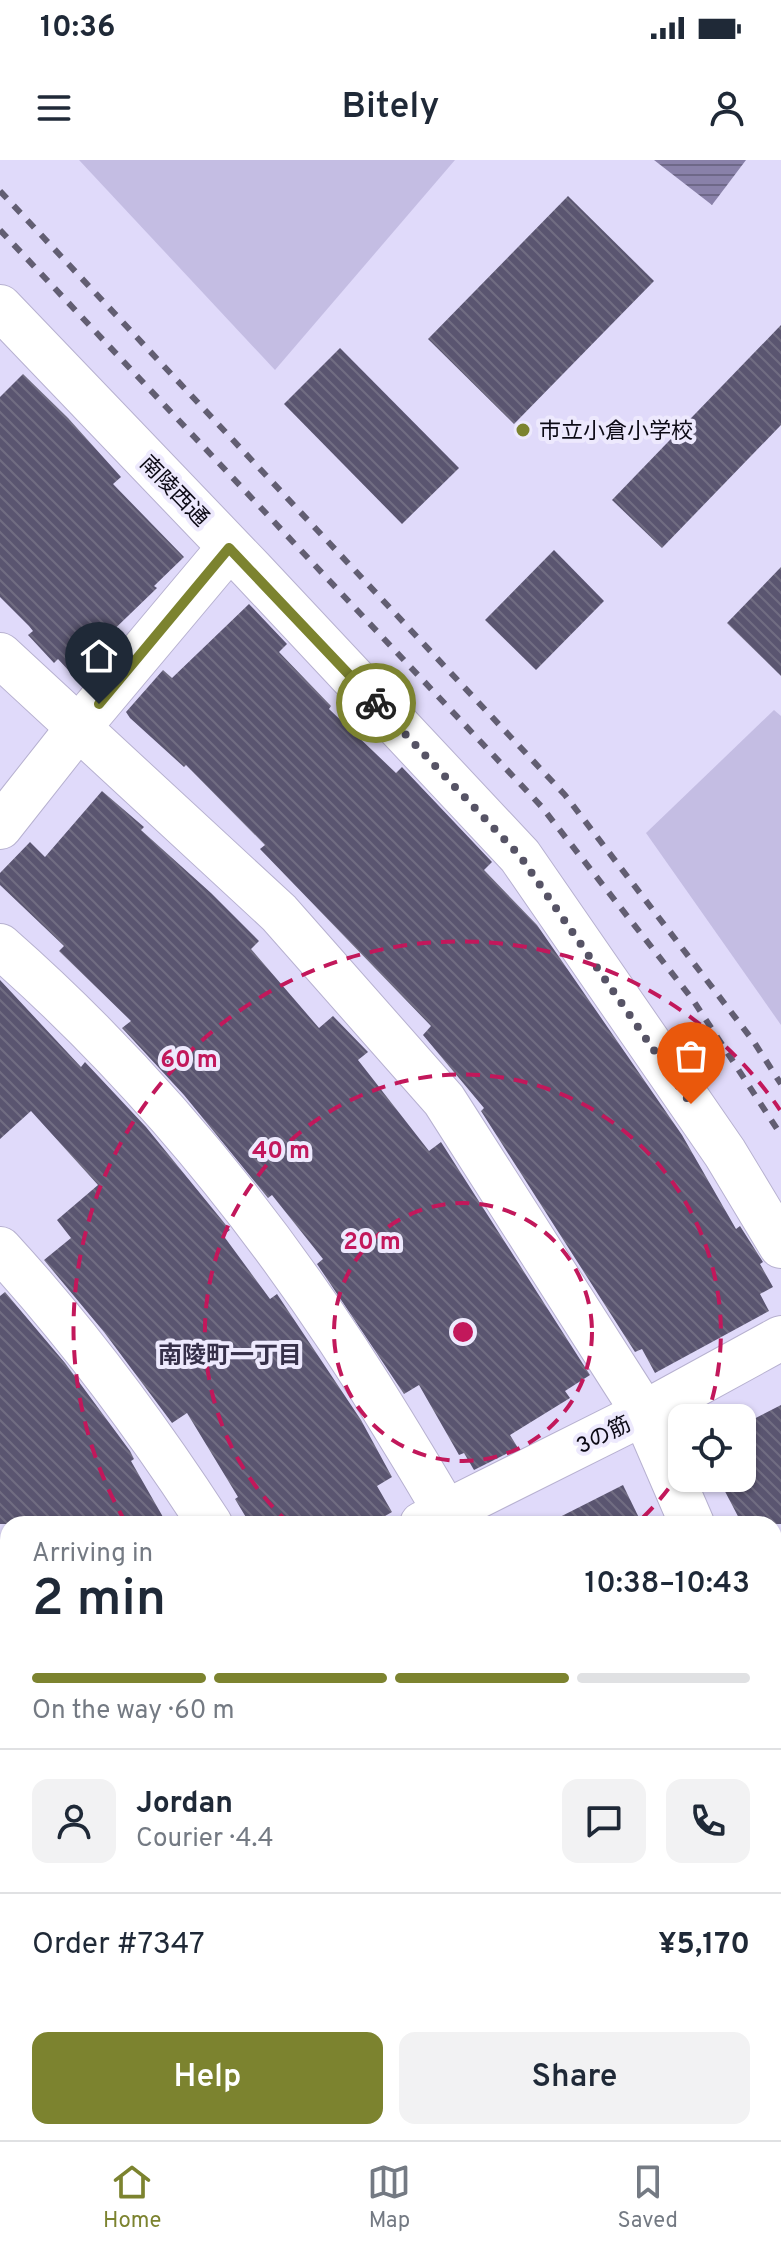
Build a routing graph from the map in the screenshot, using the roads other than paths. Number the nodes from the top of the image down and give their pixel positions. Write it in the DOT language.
graph roads {
  1 [pos="0,307"];
  2 [pos="229,548"];
  3 [pos="0,655"];
  4 [pos="78,728"];
  5 [pos="0,827"];
  6 [pos="0,946"];
  7 [pos="781,1246"];
  8 [pos="0,1249"];
  9 [pos="781,1338"];
  10 [pos="644,1413"];
  11 [pos="205,1516"];
  12 [pos="438,1516"];
  13 [pos="448,1516"];
  14 [pos="689,1516"];
  1 -- 2 [label="street, 南陵西通"];
  2 -- 4 [label="street"];
  2 -- 7 [label="street, 南陵西通"];
  3 -- 4 [label="street"];
  4 -- 5 [label="street"];
  4 -- 10 [label="street"];
  6 -- 12 [label="street"];
  8 -- 11 [label="street"];
  9 -- 10 [label="street, 3の筋"];
  10 -- 13 [label="street, 3の筋"];
  10 -- 14 [label="street"];
}
